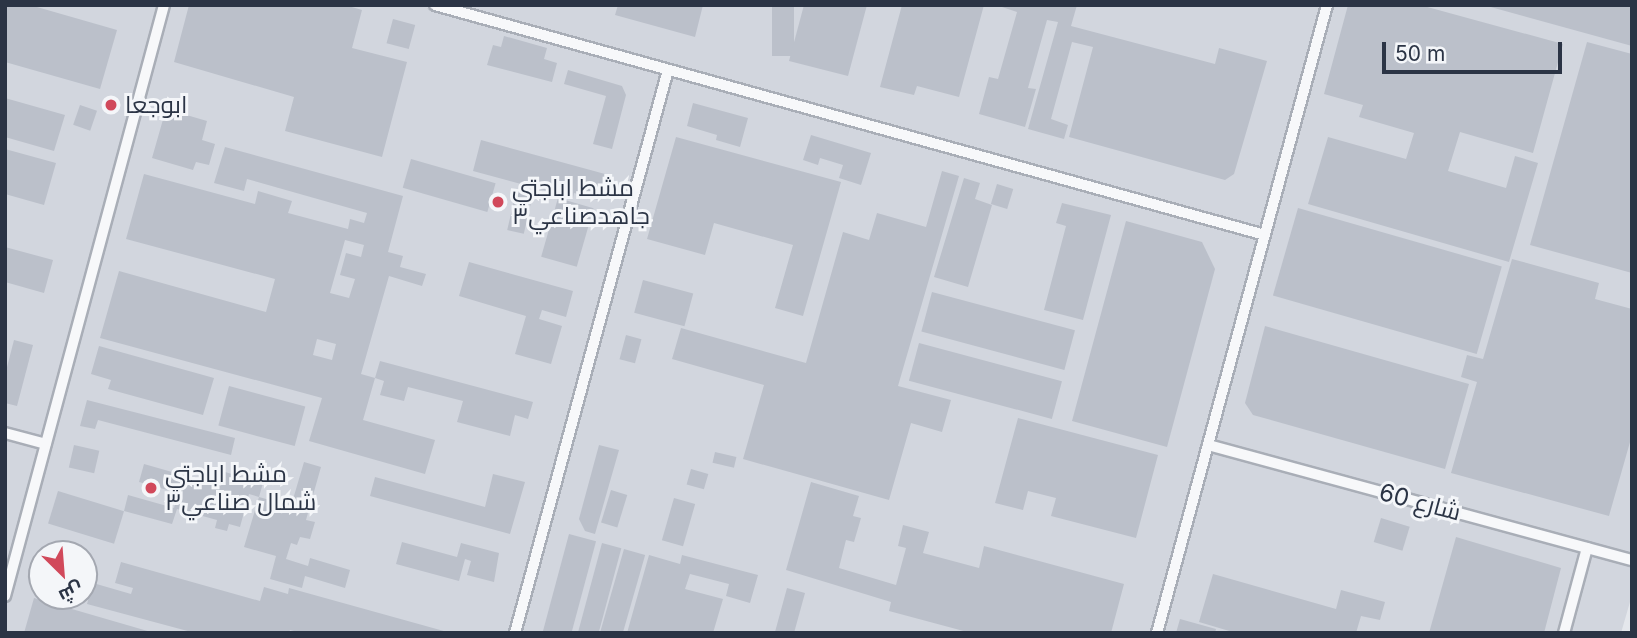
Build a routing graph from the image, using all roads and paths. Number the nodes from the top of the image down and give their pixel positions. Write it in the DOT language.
graph roads {
  1 [pos="164,5"];
  2 [pos="435,5"];
  3 [pos="1327,5"];
  4 [pos="668,70"];
  5 [pos="1265,235"];
  6 [pos="5,433"];
  7 [pos="46,444"];
  8 [pos="1208,445"];
  9 [pos="1587,548"];
  10 [pos="1632,560"];
  11 [pos="5,596"];
  12 [pos="515,633"];
  13 [pos="1157,633"];
  14 [pos="1564,633"];
  1 -- 7 [label="lane"];
  2 -- 4 [label="lane"];
  3 -- 5 [label="lane"];
  4 -- 5 [label="lane"];
  4 -- 12 [label="lane"];
  5 -- 8 [label="lane"];
  6 -- 7 [label="lane"];
  7 -- 11 [label="lane"];
  8 -- 9 [label="lane, شارع 60"];
  8 -- 13 [label="lane"];
  9 -- 10 [label="lane, شارع 60"];
  9 -- 14 [label="lane"];
}
